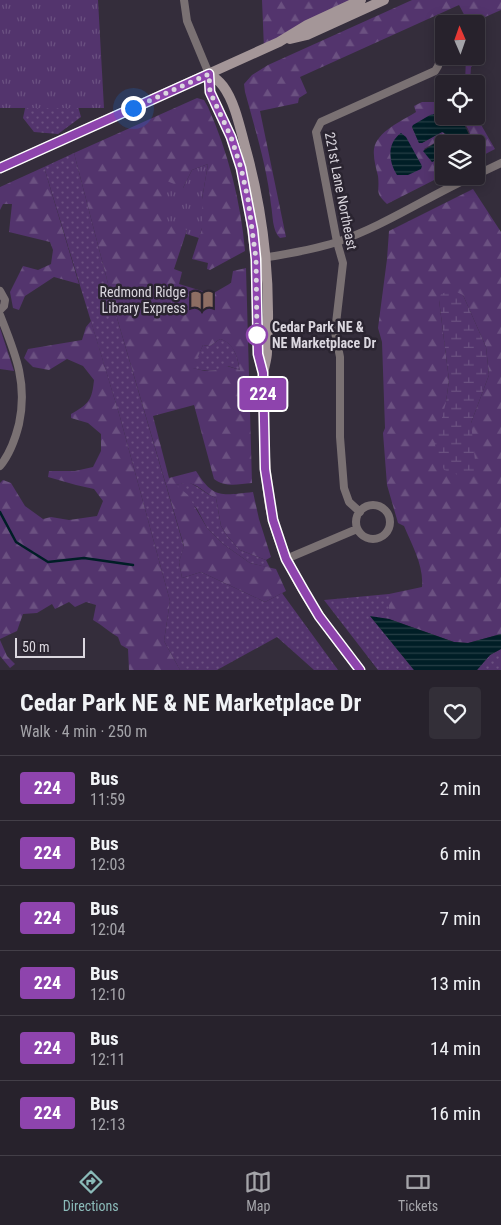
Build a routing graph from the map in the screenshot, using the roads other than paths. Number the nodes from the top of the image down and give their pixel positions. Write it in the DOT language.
graph roads {
  1 [pos="184,0"];
  2 [pos="361,0"];
  3 [pos="384,0"];
  4 [pos="279,42"];
  5 [pos="438,65"];
  6 [pos="209,74"];
  7 [pos="501,163"];
  8 [pos="0,168"];
  9 [pos="485,171"];
  10 [pos="455,185"];
  11 [pos="337,242"];
  12 [pos="261,258"];
  13 [pos="0,291"];
  14 [pos="0,310"];
  15 [pos="0,315"];
  16 [pos="0,466"];
  17 [pos="360,512"];
  18 [pos="357,528"];
  19 [pos="286,559"];
  20 [pos="360,670"];
  1 -- 6 [label="street"];
  2 -- 4 [label="street"];
  3 -- 4 [label="street"];
  4 -- 6 [label="street"];
  5 -- 11 [label="street, 221st Lane Northeast"];
  6 -- 8 [label="street"];
  6 -- 12 [label="street"];
  7 -- 9 [label="street"];
  10 -- 11 [label="street"];
  11 -- 12 [label="street"];
  11 -- 17 [label="street, 221st Lane Northeast"];
  12 -- 19 [label="street"];
  13 -- 14 [label="street"];
  15 -- 16 [label="street"];
  17 -- 18 [label="street"];
  17 -- 18 [label="street"];
  18 -- 19 [label="street"];
  19 -- 20 [label="street"];
}
